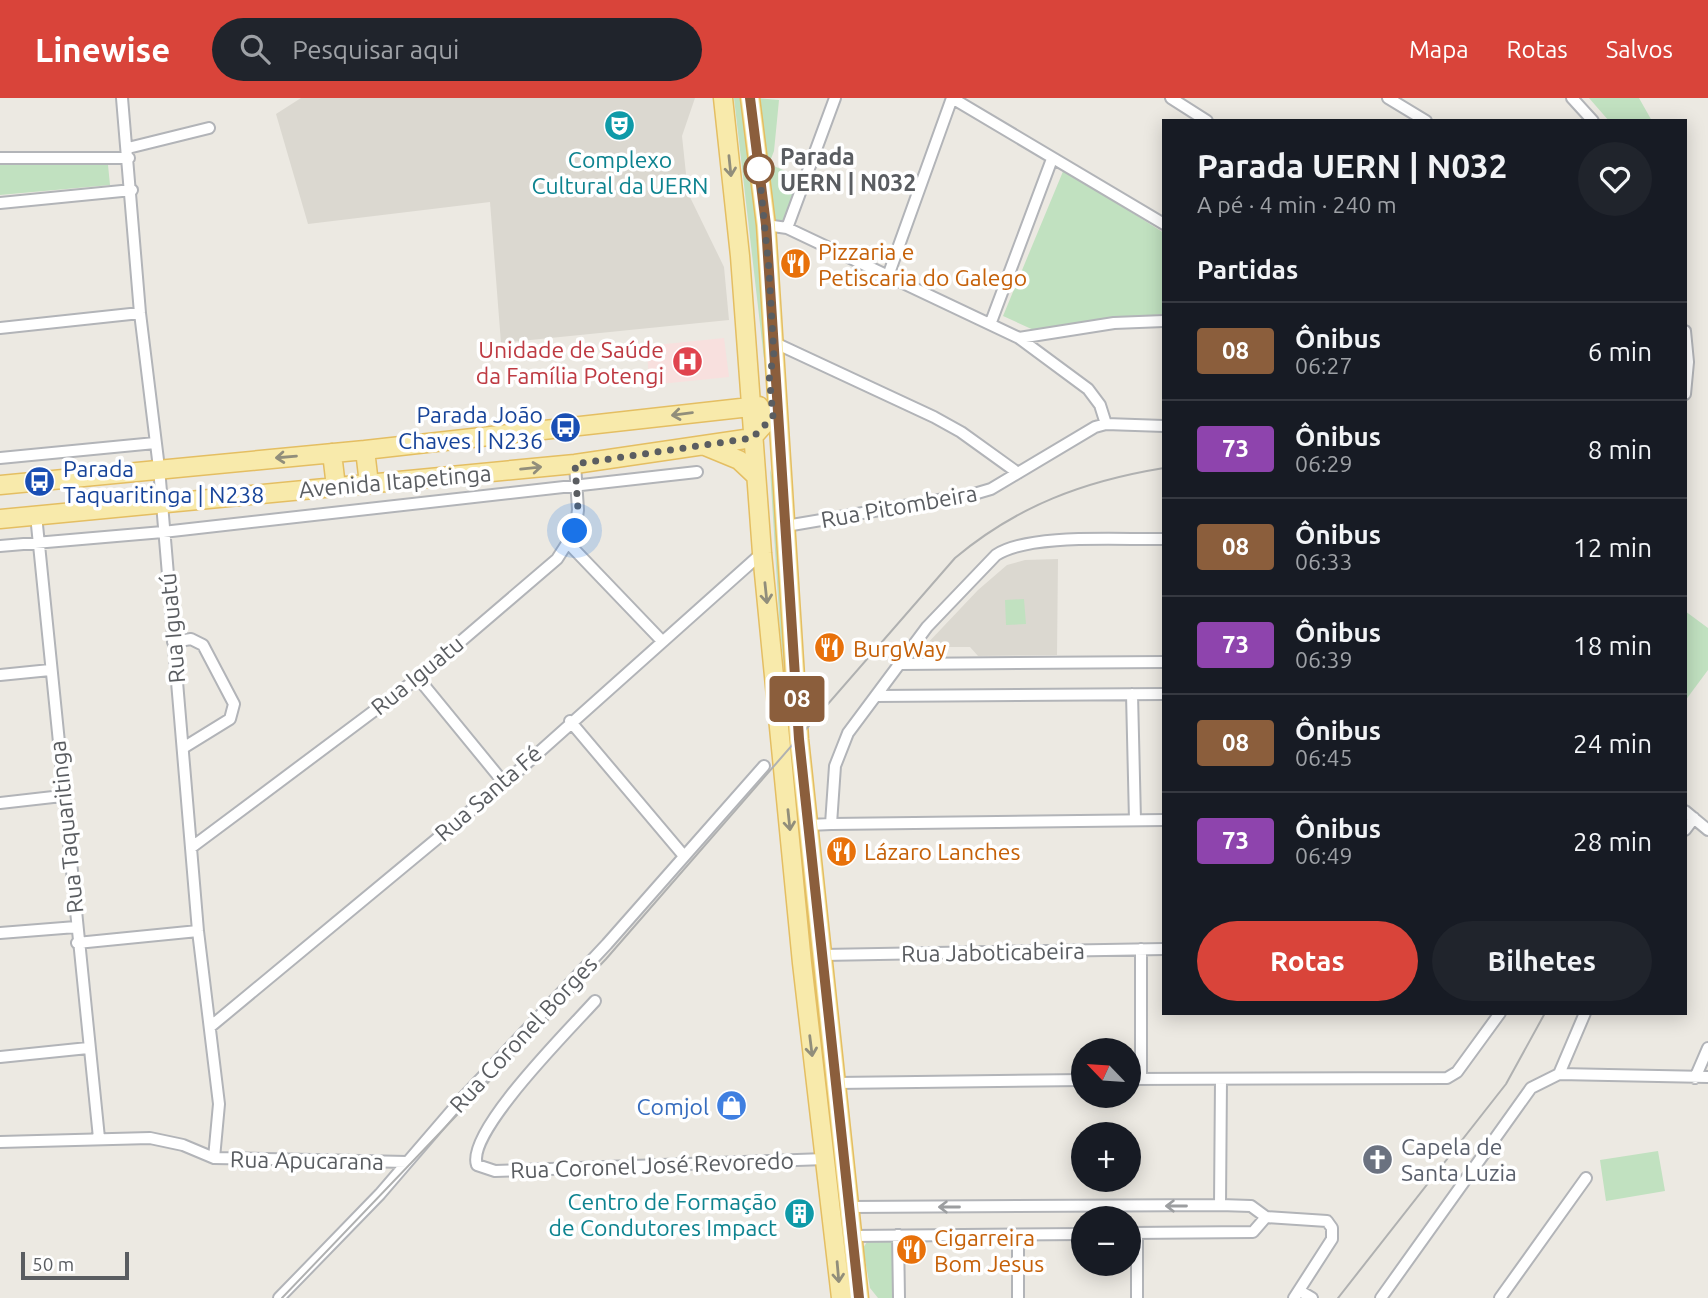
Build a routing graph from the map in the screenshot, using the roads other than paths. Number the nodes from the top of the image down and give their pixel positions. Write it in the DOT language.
graph roads {
  1 [pos="122,98"];
  2 [pos="723,98"];
  3 [pos="750,98"];
  4 [pos="952,98"];
  5 [pos="1171,98"];
  6 [pos="1388,98"];
  7 [pos="1572,98"];
  8 [pos="833,101"];
  9 [pos="1204,119"];
  10 [pos="1423,119"];
  11 [pos="1591,119"];
  12 [pos="209,128"];
  13 [pos="128,153"];
  14 [pos="0,158"];
  15 [pos="1052,159"];
  16 [pos="132,190"];
  17 [pos="0,203"];
  18 [pos="1162,223"];
  19 [pos="766,225"];
  20 [pos="787,228"];
  21 [pos="888,276"];
  22 [pos="140,313"];
  23 [pos="1162,321"];
  24 [pos="991,323"];
  25 [pos="0,328"];
  26 [pos="1019,338"];
  27 [pos="774,350"];
  28 [pos="750,406"];
  29 [pos="775,414"];
  30 [pos="1105,424"];
  31 [pos="1162,426"];
  32 [pos="752,438"];
  33 [pos="155,443"];
  34 [pos="698,444"];
  35 [pos="365,450"];
  36 [pos="332,453"];
  37 [pos="0,458"];
  38 [pos="575,464"];
  39 [pos="159,468"];
  40 [pos="697,472"];
  41 [pos="1018,473"];
  42 [pos="756,476"];
  43 [pos="369,484"];
  44 [pos="0,485"];
  45 [pos="577,486"];
  46 [pos="335,487"];
  47 [pos="162,502"];
  48 [pos="36,515"];
  49 [pos="0,519"];
  50 [pos="786,526"];
  51 [pos="163,532"];
  52 [pos="1162,540"];
  53 [pos="38,542"];
  54 [pos="569,544"];
  55 [pos="0,546"];
  56 [pos="762,553"];
  57 [pos="662,641"];
  58 [pos="173,642"];
  59 [pos="1162,662"];
  60 [pos="900,664"];
  61 [pos="50,670"];
  62 [pos="0,675"];
  63 [pos="418,678"];
  64 [pos="1132,694"];
  65 [pos="1162,694"];
  66 [pos="876,696"];
  67 [pos="570,721"];
  68 [pos="183,748"];
  69 [pos="764,766"];
  70 [pos="504,783"];
  71 [pos="62,796"];
  72 [pos="0,803"];
  73 [pos="1690,815"];
  74 [pos="1135,820"];
  75 [pos="1162,820"];
  76 [pos="831,824"];
  77 [pos="809,825"];
  78 [pos="1708,830"];
  79 [pos="192,847"];
  80 [pos="684,856"];
  81 [pos="76,927"];
  82 [pos="198,931"];
  83 [pos="0,933"];
  84 [pos="78,943"];
  85 [pos="1141,949"];
  86 [pos="1162,949"];
  87 [pos="823,955"];
  88 [pos="595,1001"];
  89 [pos="1499,1015"];
  90 [pos="1584,1015"];
  91 [pos="209,1027"];
  92 [pos="1137,1038"];
  93 [pos="88,1048"];
  94 [pos="1708,1048"];
  95 [pos="0,1057"];
  96 [pos="1559,1074"];
  97 [pos="1708,1077"];
  98 [pos="1695,1078"];
  99 [pos="1141,1079"];
  100 [pos="1221,1079"];
  101 [pos="1071,1080"];
  102 [pos="836,1083"];
  103 [pos="99,1138"];
  104 [pos="0,1142"];
  105 [pos="214,1158"];
  106 [pos="825,1159"];
  107 [pos="407,1162"];
  108 [pos="1586,1178"];
  109 [pos="1220,1205"];
  110 [pos="849,1207"];
  111 [pos="1266,1217"];
  112 [pos="1141,1233"];
  113 [pos="1071,1234"];
  114 [pos="898,1235"];
  115 [pos="1018,1235"];
  116 [pos="852,1236"];
  117 [pos="1136,1276"];
  118 [pos="1297,1294"];
  119 [pos="279,1298"];
  120 [pos="841,1298"];
  121 [pos="859,1298"];
  122 [pos="899,1298"];
  123 [pos="1018,1298"];
  124 [pos="1137,1298"];
  125 [pos="1312,1298"];
  126 [pos="1381,1298"];
  127 [pos="1500,1298"];
  1 -- 13 [label="street, Rua Iguatú"];
  2 -- 28 [label="main road, one-way"];
  3 -- 19 [label="main road"];
  4 -- 15 [label="street"];
  4 -- 21 [label="street"];
  5 -- 9 [label="street"];
  6 -- 10 [label="street"];
  7 -- 11 [label="street"];
  8 -- 20 [label="street"];
  12 -- 13 [label="street"];
  13 -- 14 [label="street"];
  13 -- 16 [label="street, Rua Iguatú"];
  15 -- 18 [label="street"];
  15 -- 24 [label="street"];
  16 -- 17 [label="street"];
  16 -- 22 [label="street, Rua Iguatú"];
  19 -- 20 [label="street"];
  19 -- 27 [label="main road"];
  20 -- 21 [label="street"];
  21 -- 24 [label="street"];
  22 -- 25 [label="street"];
  22 -- 33 [label="street, Rua Iguatú"];
  23 -- 26 [label="street"];
  24 -- 26 [label="street"];
  26 -- 30 [label="street"];
  27 -- 29 [label="main road"];
  27 -- 41 [label="street"];
  28 -- 29 [label="main road"];
  28 -- 32 [label="main road"];
  28 -- 35 [label="main road, Avenida Itapetinga, one-way"];
  29 -- 32 [label="main road"];
  29 -- 50 [label="main road"];
  30 -- 31 [label="street, Rua Pitombeira"];
  30 -- 41 [label="street, Rua Pitombeira"];
  32 -- 34 [label="main road, Avenida Itapetinga"];
  32 -- 42 [label="main road"];
  33 -- 37 [label="street"];
  33 -- 39 [label="street, Rua Iguatú"];
  34 -- 38 [label="main road, Avenida Itapetinga"];
  34 -- 42 [label="main road"];
  35 -- 36 [label="main road, Avenida Itapetinga"];
  35 -- 43 [label="main road"];
  36 -- 39 [label="main road, Avenida Itapetinga, one-way"];
  36 -- 46 [label="main road"];
  43 -- 38 [label="main road, Avenida Itapetinga, one-way"];
  38 -- 45 [label="street"];
  39 -- 44 [label="main road, Avenida Itapetinga"];
  39 -- 47 [label="street, Rua Iguatú"];
  40 -- 45 [label="street, Avenida Itapetinga"];
  41 -- 50 [label="street, Rua Pitombeira"];
  42 -- 56 [label="main road"];
  43 -- 46 [label="main road, Avenida Itapetinga"];
  45 -- 51 [label="street, Avenida Itapetinga"];
  45 -- 54 [label="street"];
  46 -- 47 [label="main road, Avenida Itapetinga"];
  47 -- 48 [label="main road, Avenida Itapetinga"];
  47 -- 51 [label="street, Rua Iguatú"];
  48 -- 49 [label="main road, Avenida Itapetinga"];
  48 -- 53 [label="street, Rua Taquaritinga"];
  50 -- 77 [label="main road"];
  51 -- 53 [label="street, Avenida Itapetinga"];
  51 -- 58 [label="street, Rua Iguatú"];
  52 -- 60 [label="street"];
  53 -- 55 [label="street, Avenida Itapetinga"];
  53 -- 61 [label="street, Rua Taquaritinga"];
  54 -- 57 [label="street"];
  54 -- 63 [label="street, Rua Iguatu"];
  56 -- 57 [label="street, Rua Santa Fé"];
  56 -- 106 [label="main road, one-way"];
  57 -- 67 [label="street, Rua Santa Fé"];
  58 -- 68 [label="street, Rua Iguatú"];
  58 -- 68 [label="street"];
  59 -- 60 [label="street"];
  60 -- 66 [label="street"];
  61 -- 62 [label="street"];
  61 -- 71 [label="street, Rua Taquaritinga"];
  63 -- 70 [label="street"];
  63 -- 79 [label="street, Rua Iguatu"];
  64 -- 65 [label="street"];
  64 -- 66 [label="street"];
  64 -- 74 [label="street"];
  66 -- 76 [label="street"];
  67 -- 70 [label="street, Rua Santa Fé"];
  67 -- 80 [label="street"];
  68 -- 79 [label="street, Rua Iguatú"];
  69 -- 80 [label="street, Rua Coronel Borges"];
  70 -- 91 [label="street, Rua Santa Fé"];
  71 -- 72 [label="street"];
  71 -- 81 [label="street, Rua Taquaritinga"];
  73 -- 78 [label="street"];
  74 -- 75 [label="street"];
  74 -- 76 [label="street"];
  76 -- 77 [label="street"];
  77 -- 87 [label="main road"];
  79 -- 82 [label="street, Rua Iguatú"];
  80 -- 107 [label="street, Rua Coronel Borges"];
  81 -- 83 [label="street"];
  81 -- 84 [label="street, Rua Taquaritinga"];
  82 -- 84 [label="street"];
  82 -- 91 [label="street, Rua Iguatú"];
  84 -- 93 [label="street, Rua Taquaritinga"];
  85 -- 86 [label="street, Rua Jaboticabeira"];
  85 -- 87 [label="street, Rua Jaboticabeira"];
  85 -- 92 [label="street"];
  87 -- 102 [label="main road"];
  88 -- 106 [label="street, Rua Coronel José Revoredo"];
  89 -- 100 [label="street"];
  90 -- 96 [label="street"];
  91 -- 105 [label="street, Rua Iguatú"];
  93 -- 95 [label="street"];
  93 -- 103 [label="street, Rua Taquaritinga"];
  94 -- 98 [label="street"];
  96 -- 98 [label="street"];
  96 -- 126 [label="street"];
  97 -- 98 [label="street"];
  99 -- 100 [label="street"];
  100 -- 109 [label="street"];
  101 -- 102 [label="street"];
  102 -- 110 [label="main road"];
  103 -- 104 [label="street, Rua Apucarana"];
  103 -- 105 [label="street, Rua Apucarana"];
  105 -- 107 [label="street, Rua Apucarana"];
  106 -- 120 [label="main road, one-way"];
  107 -- 119 [label="street, Rua Coronel Borges"];
  108 -- 127 [label="street"];
  109 -- 110 [label="street, one-way"];
  109 -- 111 [label="street"];
  110 -- 116 [label="main road"];
  111 -- 112 [label="street"];
  111 -- 118 [label="street"];
  113 -- 115 [label="street"];
  114 -- 115 [label="street"];
  114 -- 116 [label="street"];
  114 -- 122 [label="street"];
  115 -- 123 [label="street"];
  116 -- 121 [label="main road"];
  117 -- 124 [label="street"];
  118 -- 125 [label="street"];
}
